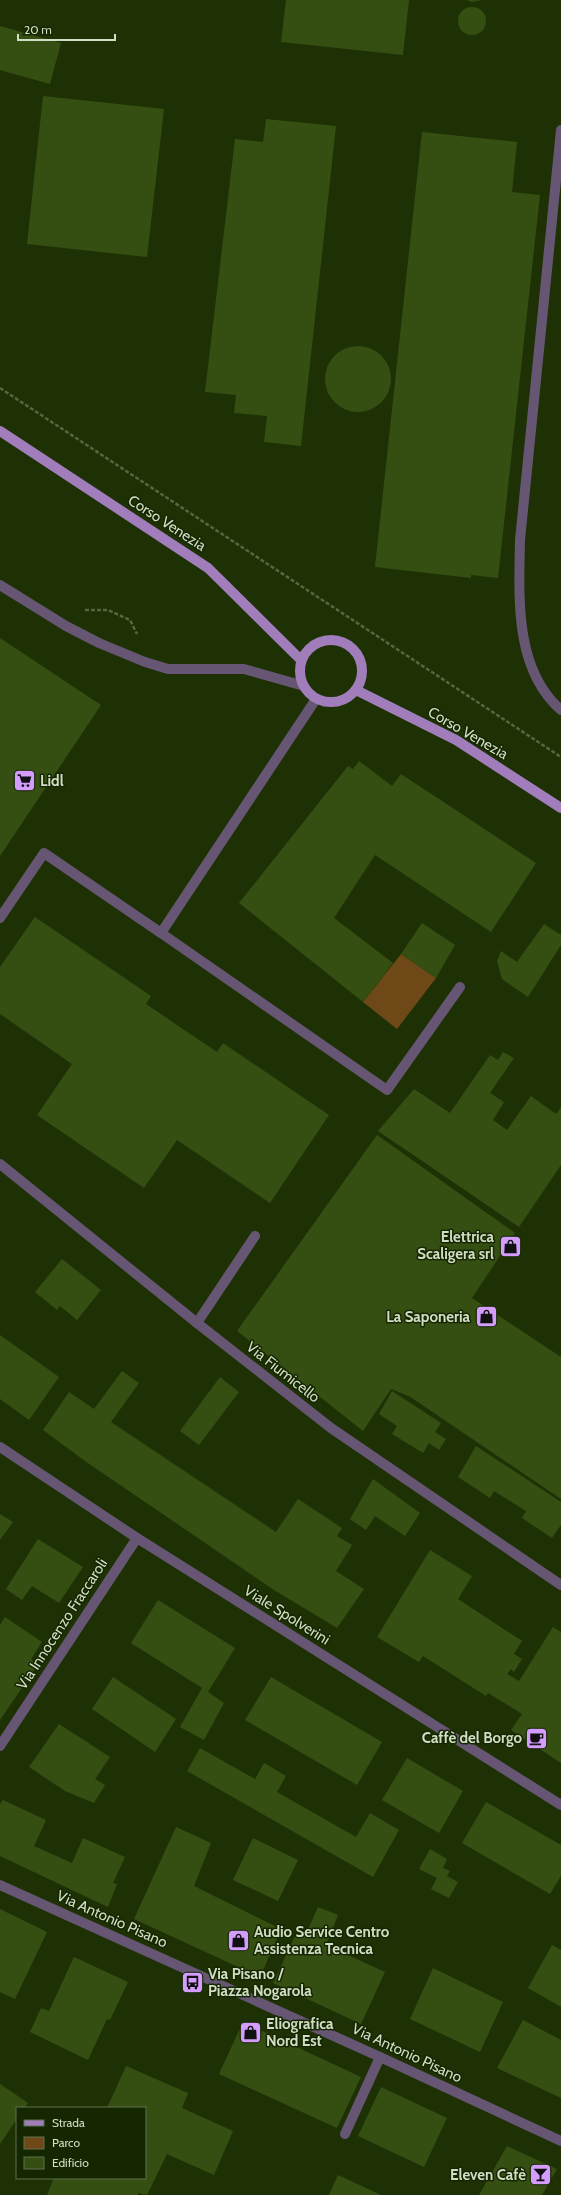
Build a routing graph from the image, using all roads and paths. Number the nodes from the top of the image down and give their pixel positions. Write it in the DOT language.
graph roads {
  1 [pos="561,130"];
  2 [pos="0,388"];
  3 [pos="0,431"];
  4 [pos="0,585"];
  5 [pos="301,660"];
  6 [pos="304,686"];
  7 [pos="356,690"];
  8 [pos="316,699"];
  9 [pos="561,710"];
  10 [pos="561,758"];
  11 [pos="561,808"];
  12 [pos="0,918"];
  13 [pos="161,933"];
  14 [pos="460,987"];
  15 [pos="0,1164"];
  16 [pos="255,1236"];
  17 [pos="197,1323"];
  18 [pos="0,1448"];
  19 [pos="137,1538"];
  20 [pos="561,1585"];
  21 [pos="0,1746"];
  22 [pos="561,1805"];
  23 [pos="0,1885"];
  24 [pos="380,2057"];
  25 [pos="345,2134"];
  26 [pos="561,2141"];
  1 -- 9 [label="street"];
  2 -- 10 [label="path"];
  3 -- 5 [label="main road, Corso Venezia"];
  4 -- 6 [label="street"];
  5 -- 6 [label="main road"];
  5 -- 7 [label="main road"];
  6 -- 8 [label="main road"];
  7 -- 8 [label="main road"];
  7 -- 11 [label="main road, Corso Venezia"];
  8 -- 13 [label="street"];
  12 -- 13 [label="street"];
  13 -- 14 [label="street"];
  15 -- 17 [label="street, Via Fiumicello"];
  16 -- 17 [label="street"];
  17 -- 20 [label="street, Via Fiumicello"];
  18 -- 19 [label="street, Viale Spolverini"];
  19 -- 21 [label="street, Via Innocenzo Fraccaroli"];
  19 -- 22 [label="street, Viale Spolverini"];
  23 -- 24 [label="street, Via Antonio Pisano"];
  24 -- 25 [label="street"];
  24 -- 26 [label="street, Via Antonio Pisano"];
}
